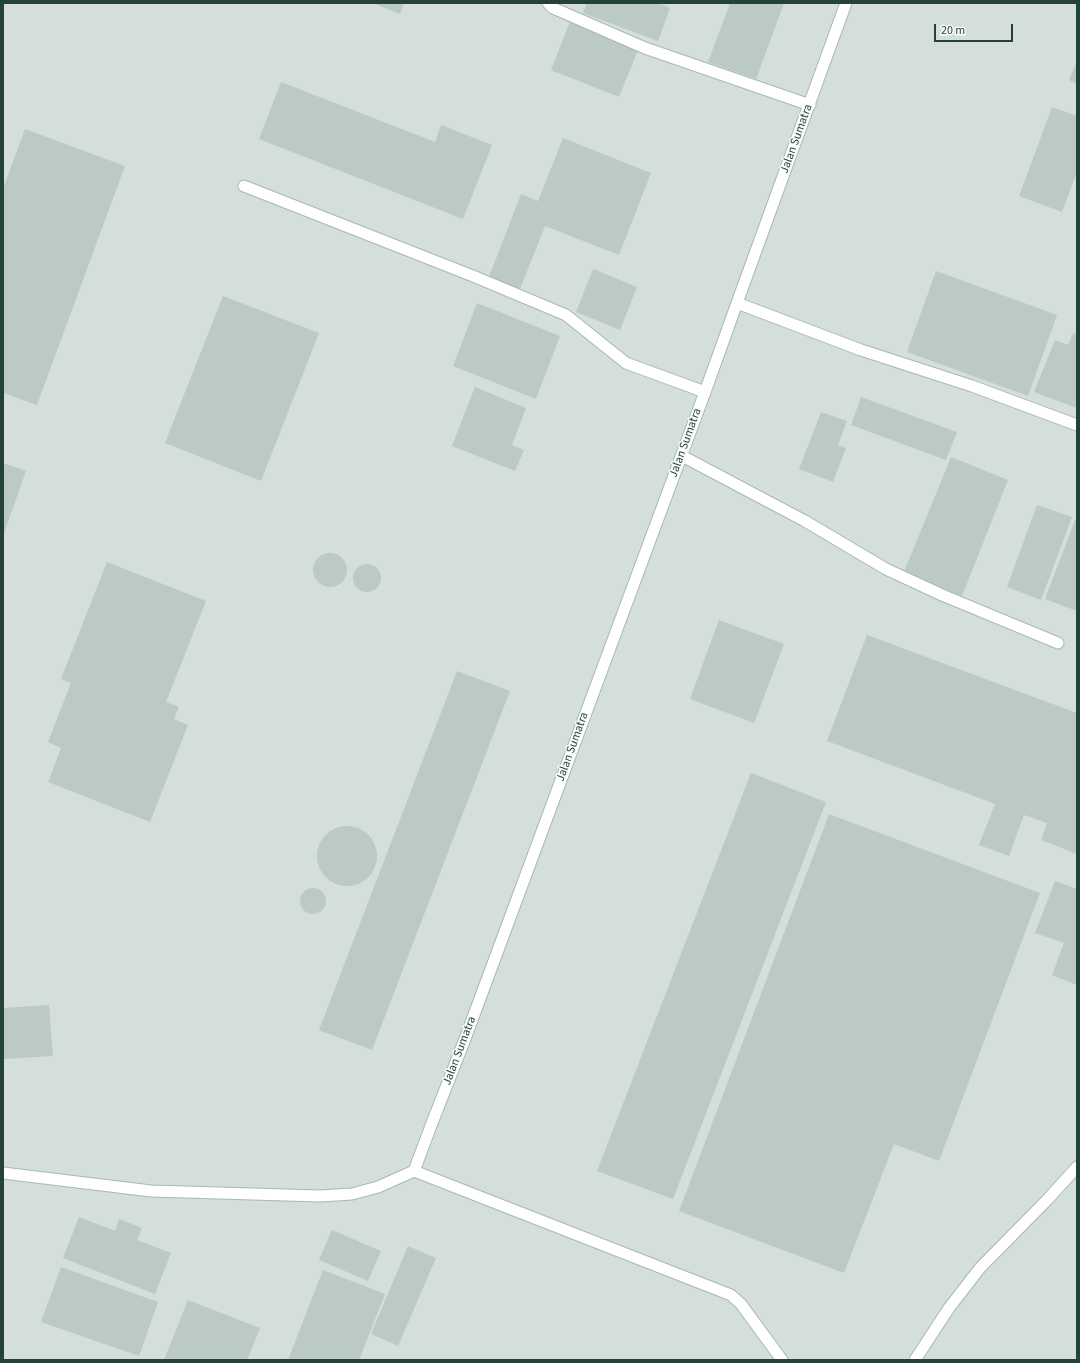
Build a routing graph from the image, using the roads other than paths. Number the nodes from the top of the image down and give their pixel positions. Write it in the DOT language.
graph roads {
  1 [pos="548,3"];
  2 [pos="846,3"];
  3 [pos="810,105"];
  4 [pos="244,186"];
  5 [pos="736,303"];
  6 [pos="705,392"];
  7 [pos="1077,425"];
  8 [pos="682,456"];
  9 [pos="1058,643"];
  10 [pos="1077,1167"];
  11 [pos="414,1171"];
  12 [pos="3,1173"];
  13 [pos="782,1360"];
  14 [pos="915,1360"];
  1 -- 3 [label="lane"];
  2 -- 3 [label="lane, Jalan Sumatra"];
  3 -- 5 [label="lane, Jalan Sumatra"];
  4 -- 6 [label="lane"];
  5 -- 6 [label="lane, Jalan Sumatra"];
  5 -- 7 [label="lane"];
  6 -- 8 [label="lane, Jalan Sumatra"];
  8 -- 9 [label="lane"];
  8 -- 11 [label="lane, Jalan Sumatra"];
  10 -- 14 [label="lane"];
  11 -- 12 [label="lane"];
  11 -- 13 [label="lane"];
}
